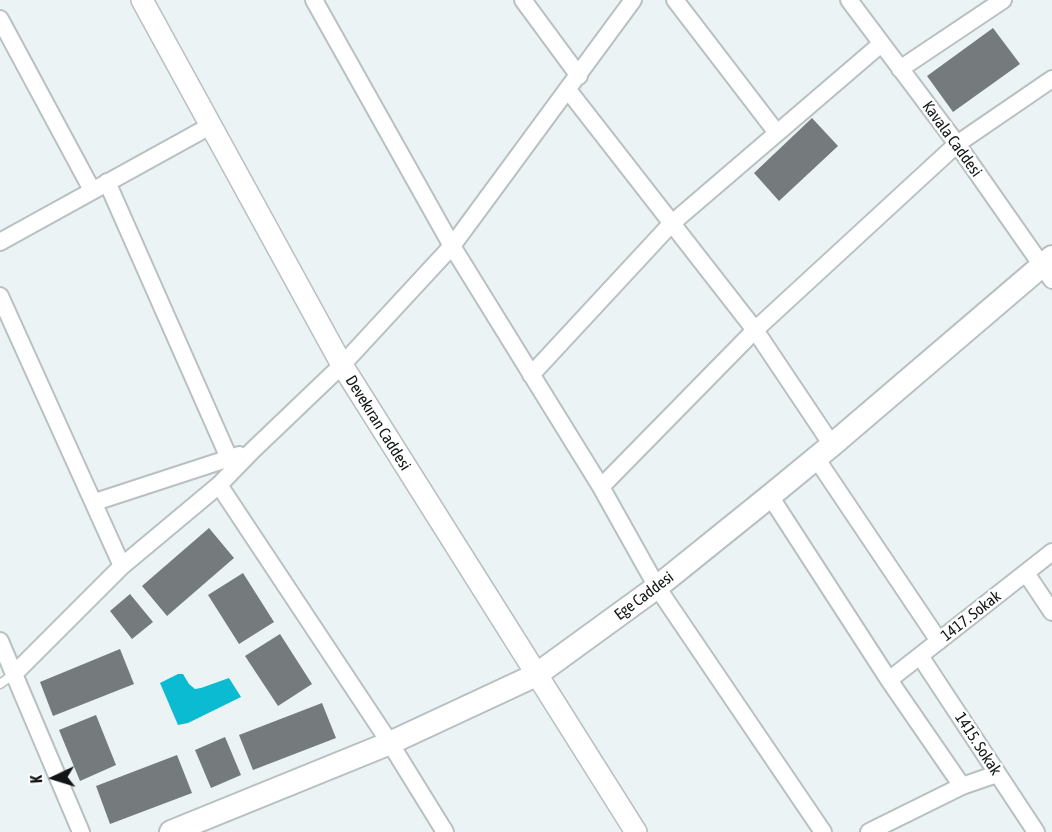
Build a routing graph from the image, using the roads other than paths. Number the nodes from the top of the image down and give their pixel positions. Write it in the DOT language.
graph roads {
  1 [pos="142,0"];
  2 [pos="314,0"];
  3 [pos="523,0"];
  4 [pos="633,0"];
  5 [pos="675,0"];
  6 [pos="849,0"];
  7 [pos="1003,0"];
  8 [pos="0,19"];
  9 [pos="881,44"];
  10 [pos="900,69"];
  11 [pos="579,76"];
  12 [pos="1052,79"];
  13 [pos="568,90"];
  14 [pos="210,126"];
  15 [pos="777,133"];
  16 [pos="957,144"];
  17 [pos="99,186"];
  18 [pos="671,224"];
  19 [pos="0,242"];
  20 [pos="452,246"];
  21 [pos="1048,267"];
  22 [pos="0,296"];
  23 [pos="755,330"];
  24 [pos="342,365"];
  25 [pos="531,375"];
  26 [pos="253,450"];
  27 [pos="824,452"];
  28 [pos="229,458"];
  29 [pos="219,486"];
  30 [pos="601,487"];
  31 [pos="770,496"];
  32 [pos="94,502"];
  33 [pos="1052,552"];
  34 [pos="122,566"];
  35 [pos="1026,573"];
  36 [pos="657,586"];
  37 [pos="1052,612"];
  38 [pos="0,641"];
  39 [pos="939,641"];
  40 [pos="920,656"];
  41 [pos="14,674"];
  42 [pos="536,675"];
  43 [pos="889,680"];
  44 [pos="0,684"];
  45 [pos="390,743"];
  46 [pos="998,774"];
  47 [pos="962,786"];
  48 [pos="81,832"];
  49 [pos="171,832"];
  50 [pos="445,832"];
  51 [pos="636,832"];
  52 [pos="823,832"];
  53 [pos="869,832"];
  54 [pos="1036,832"];
  1 -- 14 [label="street, Devekıran Caddesi"];
  2 -- 20 [label="street"];
  3 -- 11 [label="street"];
  4 -- 11 [label="street"];
  5 -- 15 [label="street"];
  6 -- 9 [label="street, Kavala Caddesi"];
  7 -- 10 [label="street"];
  8 -- 17 [label="street"];
  9 -- 10 [label="street, Kavala Caddesi"];
  9 -- 15 [label="street"];
  10 -- 16 [label="street, Kavala Caddesi"];
  11 -- 13 [label="street"];
  12 -- 16 [label="street"];
  13 -- 18 [label="street"];
  13 -- 20 [label="street"];
  14 -- 17 [label="street"];
  14 -- 24 [label="street, Devekıran Caddesi"];
  15 -- 18 [label="street"];
  16 -- 21 [label="street, Kavala Caddesi"];
  16 -- 23 [label="street"];
  17 -- 19 [label="street"];
  17 -- 28 [label="street"];
  18 -- 23 [label="street"];
  18 -- 25 [label="street"];
  20 -- 24 [label="street"];
  20 -- 25 [label="street"];
  21 -- 27 [label="main road, Ege Caddesi"];
  22 -- 32 [label="street"];
  23 -- 27 [label="street"];
  23 -- 30 [label="street"];
  24 -- 26 [label="street"];
  24 -- 42 [label="street, Devekıran Caddesi"];
  25 -- 30 [label="street"];
  26 -- 28 [label="street"];
  26 -- 29 [label="street"];
  27 -- 31 [label="main road, Ege Caddesi"];
  27 -- 39 [label="street"];
  28 -- 32 [label="street"];
  29 -- 34 [label="street"];
  29 -- 45 [label="street"];
  30 -- 36 [label="street"];
  31 -- 36 [label="main road, Ege Caddesi"];
  31 -- 43 [label="street"];
  32 -- 34 [label="street"];
  33 -- 35 [label="street, 1417. Sokak"];
  34 -- 41 [label="street"];
  35 -- 37 [label="street"];
  35 -- 39 [label="street, 1417. Sokak"];
  36 -- 42 [label="main road, Ege Caddesi"];
  36 -- 52 [label="street"];
  38 -- 41 [label="street"];
  39 -- 40 [label="street, 1417. Sokak"];
  40 -- 43 [label="street, 1417. Sokak"];
  40 -- 46 [label="street, 1415. Sokak"];
  41 -- 44 [label="lane"];
  41 -- 48 [label="street"];
  42 -- 45 [label="main road, Ege Caddesi"];
  42 -- 51 [label="street, Devekıran Caddesi"];
  43 -- 47 [label="street"];
  45 -- 49 [label="main road, Ege Caddesi"];
  45 -- 50 [label="street"];
  46 -- 47 [label="street"];
  46 -- 54 [label="street, 1415. Sokak"];
  47 -- 53 [label="street"];
}
